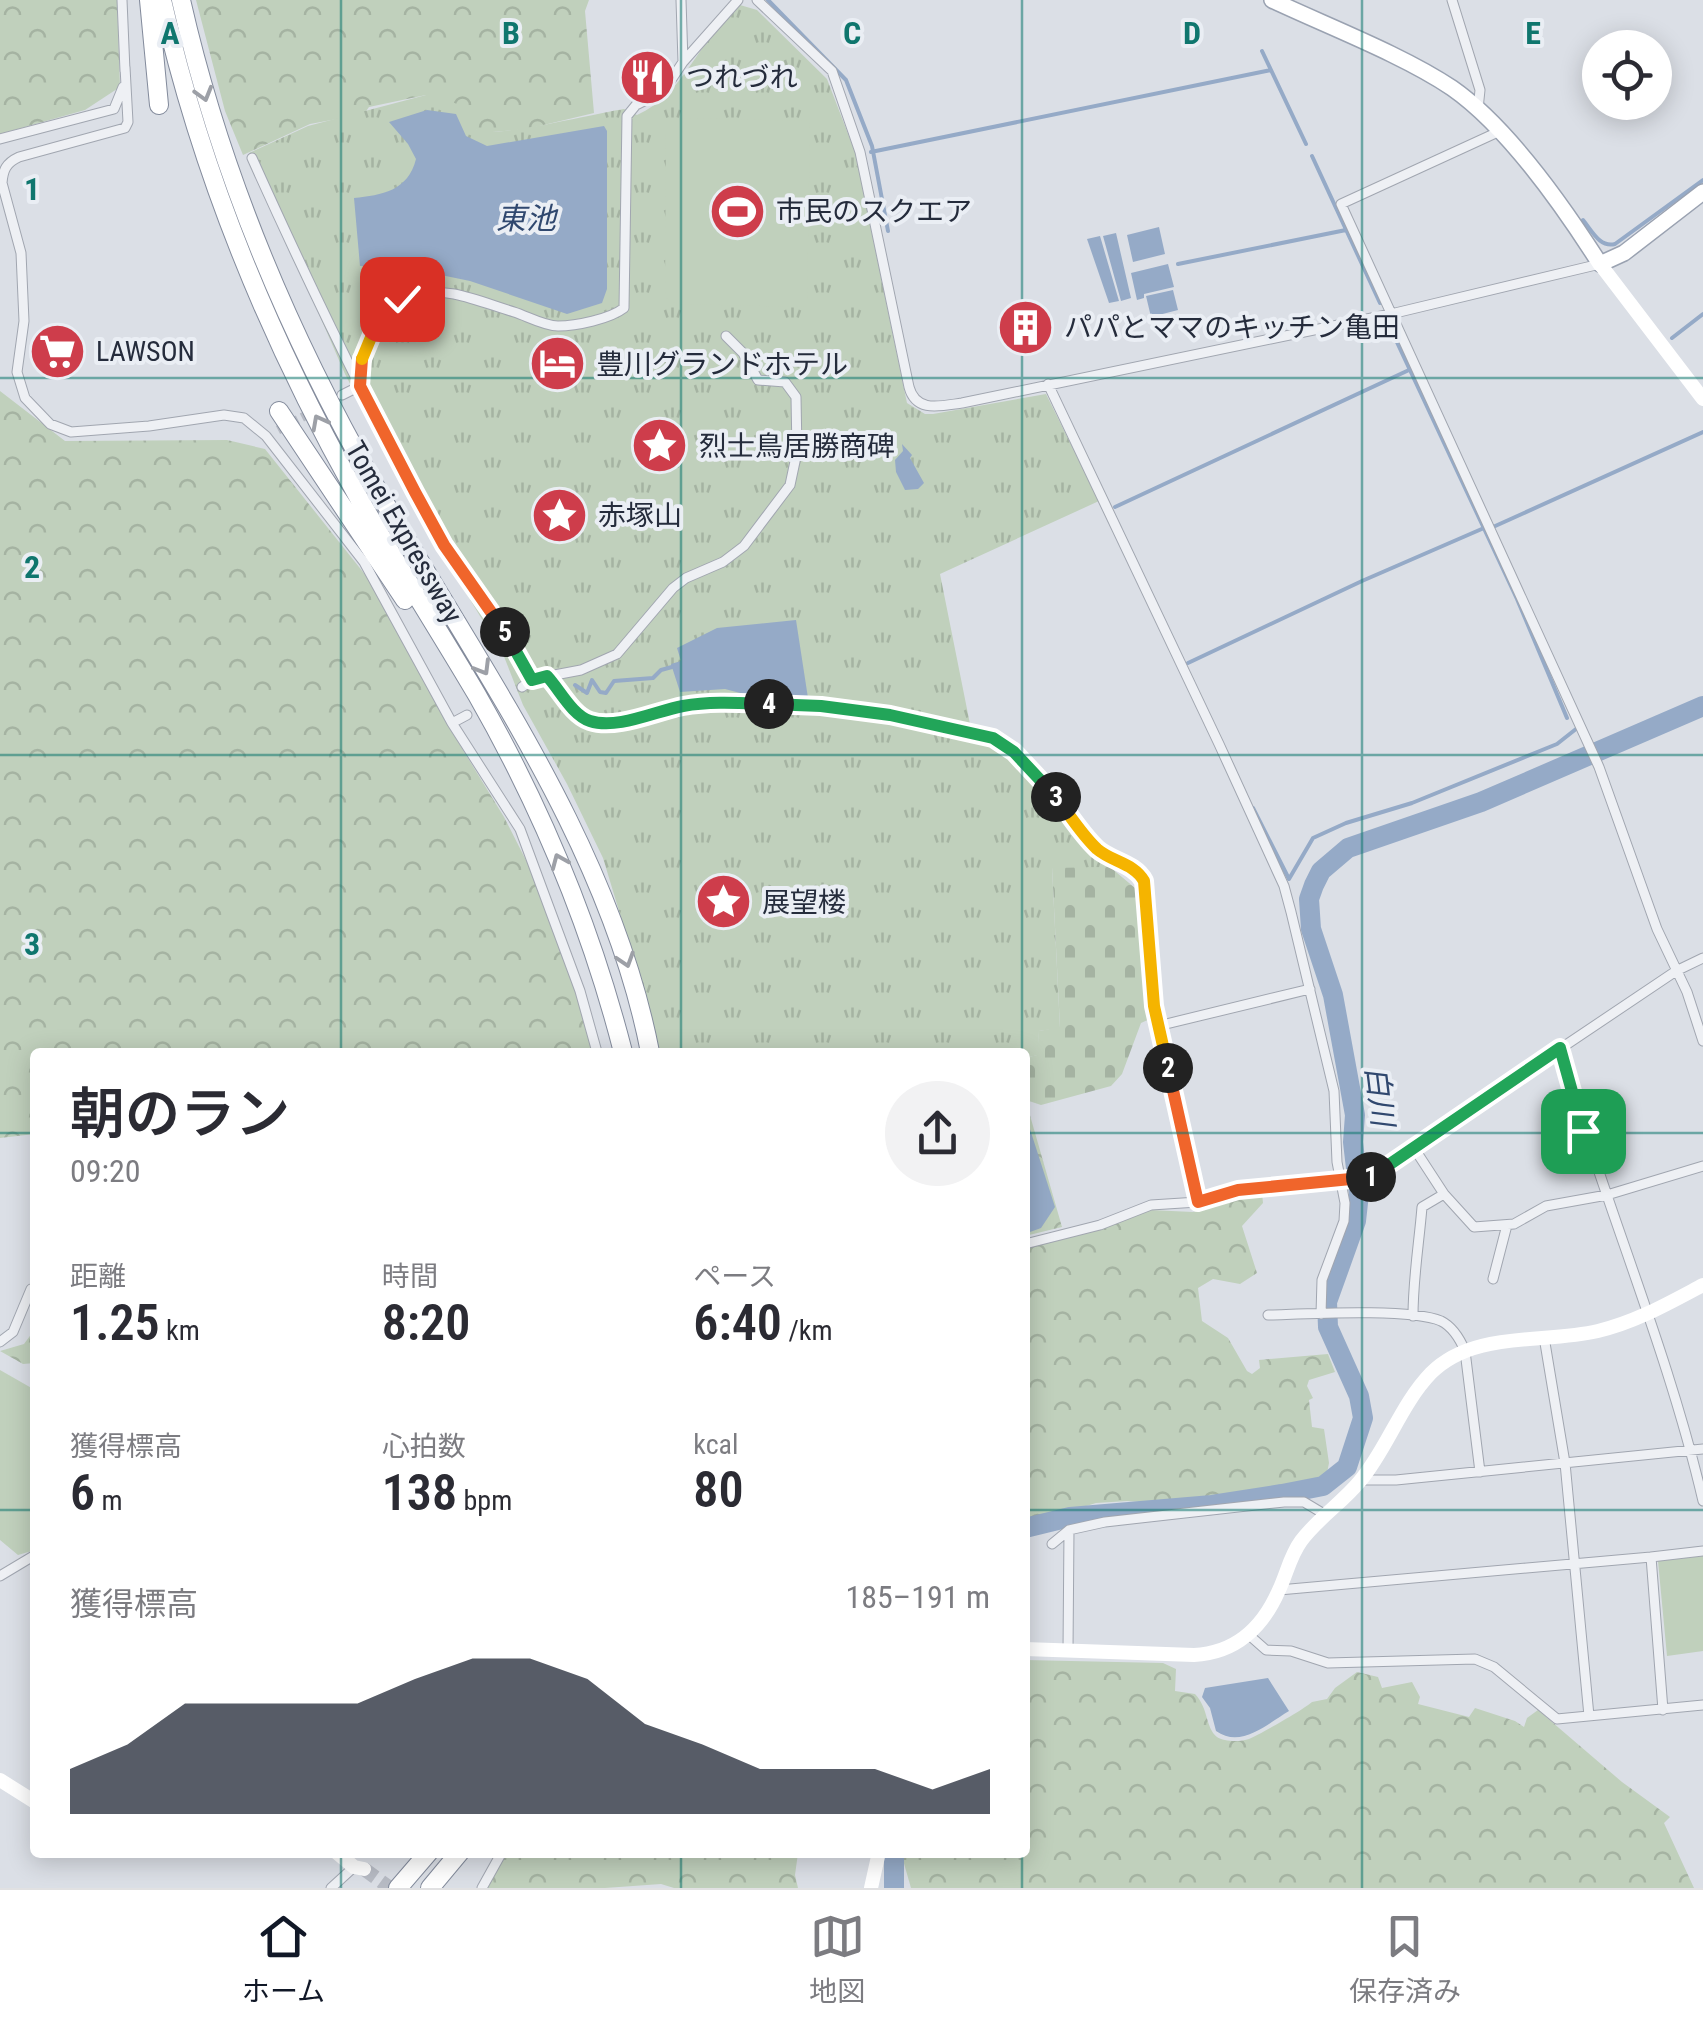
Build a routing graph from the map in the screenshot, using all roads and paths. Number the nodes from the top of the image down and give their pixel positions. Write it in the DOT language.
graph roads {
  1 [pos="122,0"];
  2 [pos="149,0"];
  3 [pos="162,0"];
  4 [pos="180,0"];
  5 [pos="680,0"];
  6 [pos="738,0"];
  7 [pos="756,0"];
  8 [pos="1272,0"];
  9 [pos="1452,0"];
  10 [pos="683,62"];
  11 [pos="125,67"];
  12 [pos="159,105"];
  13 [pos="1478,109"];
  14 [pos="1498,132"];
  15 [pos="0,138"];
  16 [pos="252,158"];
  17 [pos="1703,192"];
  18 [pos="1600,264"];
  19 [pos="1391,314"];
  20 [pos="726,336"];
  21 [pos="1048,384"];
  22 [pos="360,386"];
  23 [pos="342,395"];
  24 [pos="1703,399"];
  25 [pos="278,421"];
  26 [pos="266,436"];
  27 [pos="547,676"];
  28 [pos="532,680"];
  29 [pos="522,688"];
  30 [pos="478,696"];
  31 [pos="467,716"];
  32 [pos="452,723"];
  33 [pos="1703,958"];
  34 [pos="1676,971"];
  35 [pos="1310,989"];
  36 [pos="1158,1026"];
  37 [pos="1703,1041"];
  38 [pos="596,1048"];
  39 [pos="621,1048"];
  40 [pos="649,1048"];
  41 [pos="1560,1048"];
  42 [pos="1414,1148"];
  43 [pos="1703,1166"];
  44 [pos="1343,1180"];
  45 [pos="1444,1194"];
  46 [pos="1607,1195"];
  47 [pos="1198,1202"];
  48 [pos="1507,1225"];
  49 [pos="1030,1243"];
  50 [pos="1493,1280"];
  51 [pos="1703,1285"];
  52 [pos="30,1288"];
  53 [pos="1650,1313"];
  54 [pos="1321,1314"];
  55 [pos="1268,1315"];
  56 [pos="1412,1316"];
  57 [pos="1544,1338"];
  58 [pos="0,1342"];
  59 [pos="1465,1351"];
  60 [pos="1703,1449"];
  61 [pos="1692,1451"];
  62 [pos="1566,1463"];
  63 [pos="1480,1472"];
  64 [pos="1361,1480"];
  65 [pos="1703,1501"];
  66 [pos="1324,1514"];
  67 [pos="1069,1530"];
  68 [pos="1052,1544"];
  69 [pos="1703,1550"];
  70 [pos="1650,1557"];
  71 [pos="30,1559"];
  72 [pos="1576,1564"];
  73 [pos="0,1576"];
  74 [pos="1279,1590"];
  75 [pos="1248,1635"];
  76 [pos="1030,1649"];
  77 [pos="1068,1650"];
  78 [pos="1703,1705"];
  79 [pos="1663,1710"];
  80 [pos="1589,1716"];
  81 [pos="0,1780"];
  82 [pos="30,1799"];
  83 [pos="345,1858"];
  84 [pos="424,1858"];
  85 [pos="455,1858"];
  86 [pos="499,1858"];
  87 [pos="878,1858"];
  88 [pos="359,1868"];
  89 [pos="331,1888"];
  90 [pos="398,1888"];
  91 [pos="430,1888"];
  92 [pos="482,1888"];
  93 [pos="871,1888"];
  1 -- 11 [label="street"];
  2 -- 12 [label="highway"];
  30 -- 3 [label="highway, Tomei Expressway, one-way"];
  4 -- 40 [label="highway, Tomei Expressway, one-way"];
  5 -- 10 [label="street"];
  6 -- 10 [label="street"];
  7 -- 21 [label="street"];
  8 -- 13 [label="main road"];
  9 -- 13 [label="street"];
  10 -- 22 [label="street"];
  11 -- 15 [label="street"];
  11 -- 26 [label="street"];
  13 -- 14 [label="main road"];
  14 -- 18 [label="main road"];
  14 -- 19 [label="street"];
  16 -- 22 [label="street"];
  17 -- 18 [label="main road"];
  18 -- 19 [label="street"];
  18 -- 24 [label="street"];
  19 -- 21 [label="street"];
  19 -- 34 [label="street"];
  20 -- 27 [label="street"];
  21 -- 35 [label="street"];
  22 -- 23 [label="street"];
  22 -- 28 [label="street"];
  25 -- 26 [label="street"];
  25 -- 30 [label="highway"];
  26 -- 32 [label="street"];
  27 -- 28 [label="street"];
  27 -- 36 [label="street"];
  28 -- 29 [label="street"];
  39 -- 30 [label="highway, Tomei Expressway, one-way"];
  31 -- 32 [label="street"];
  32 -- 38 [label="street"];
  33 -- 34 [label="street"];
  34 -- 37 [label="street"];
  34 -- 41 [label="street"];
  35 -- 36 [label="street"];
  35 -- 44 [label="street"];
  36 -- 47 [label="street"];
  41 -- 42 [label="street"];
  41 -- 46 [label="street"];
  42 -- 44 [label="street"];
  42 -- 45 [label="street"];
  43 -- 46 [label="street"];
  44 -- 47 [label="street"];
  44 -- 54 [label="street"];
  45 -- 48 [label="street"];
  45 -- 56 [label="street"];
  46 -- 48 [label="street"];
  46 -- 53 [label="street"];
  47 -- 49 [label="street"];
  48 -- 50 [label="street"];
  51 -- 53 [label="street"];
  52 -- 58 [label="street"];
  53 -- 57 [label="street"];
  53 -- 61 [label="street"];
  54 -- 55 [label="street"];
  54 -- 56 [label="street"];
  56 -- 59 [label="street"];
  57 -- 59 [label="street"];
  57 -- 62 [label="street"];
  59 -- 63 [label="street"];
  59 -- 64 [label="street"];
  60 -- 61 [label="street"];
  61 -- 62 [label="street"];
  61 -- 65 [label="street"];
  62 -- 63 [label="street"];
  62 -- 72 [label="street"];
  63 -- 64 [label="street"];
  64 -- 66 [label="street"];
  66 -- 67 [label="street"];
  66 -- 74 [label="street"];
  67 -- 68 [label="street"];
  67 -- 77 [label="street"];
  69 -- 70 [label="street"];
  70 -- 72 [label="street"];
  70 -- 79 [label="street"];
  71 -- 73 [label="street"];
  72 -- 74 [label="street"];
  72 -- 80 [label="street"];
  74 -- 75 [label="street"];
  75 -- 77 [label="street"];
  75 -- 80 [label="street"];
  76 -- 77 [label="street"];
  78 -- 79 [label="street"];
  79 -- 80 [label="street"];
  81 -- 82 [label="street"];
  83 -- 88 [label="street"];
  84 -- 90 [label="highway"];
  85 -- 91 [label="highway"];
  86 -- 92 [label="street"];
  87 -- 93 [label="street"];
  88 -- 89 [label="street"];
}
